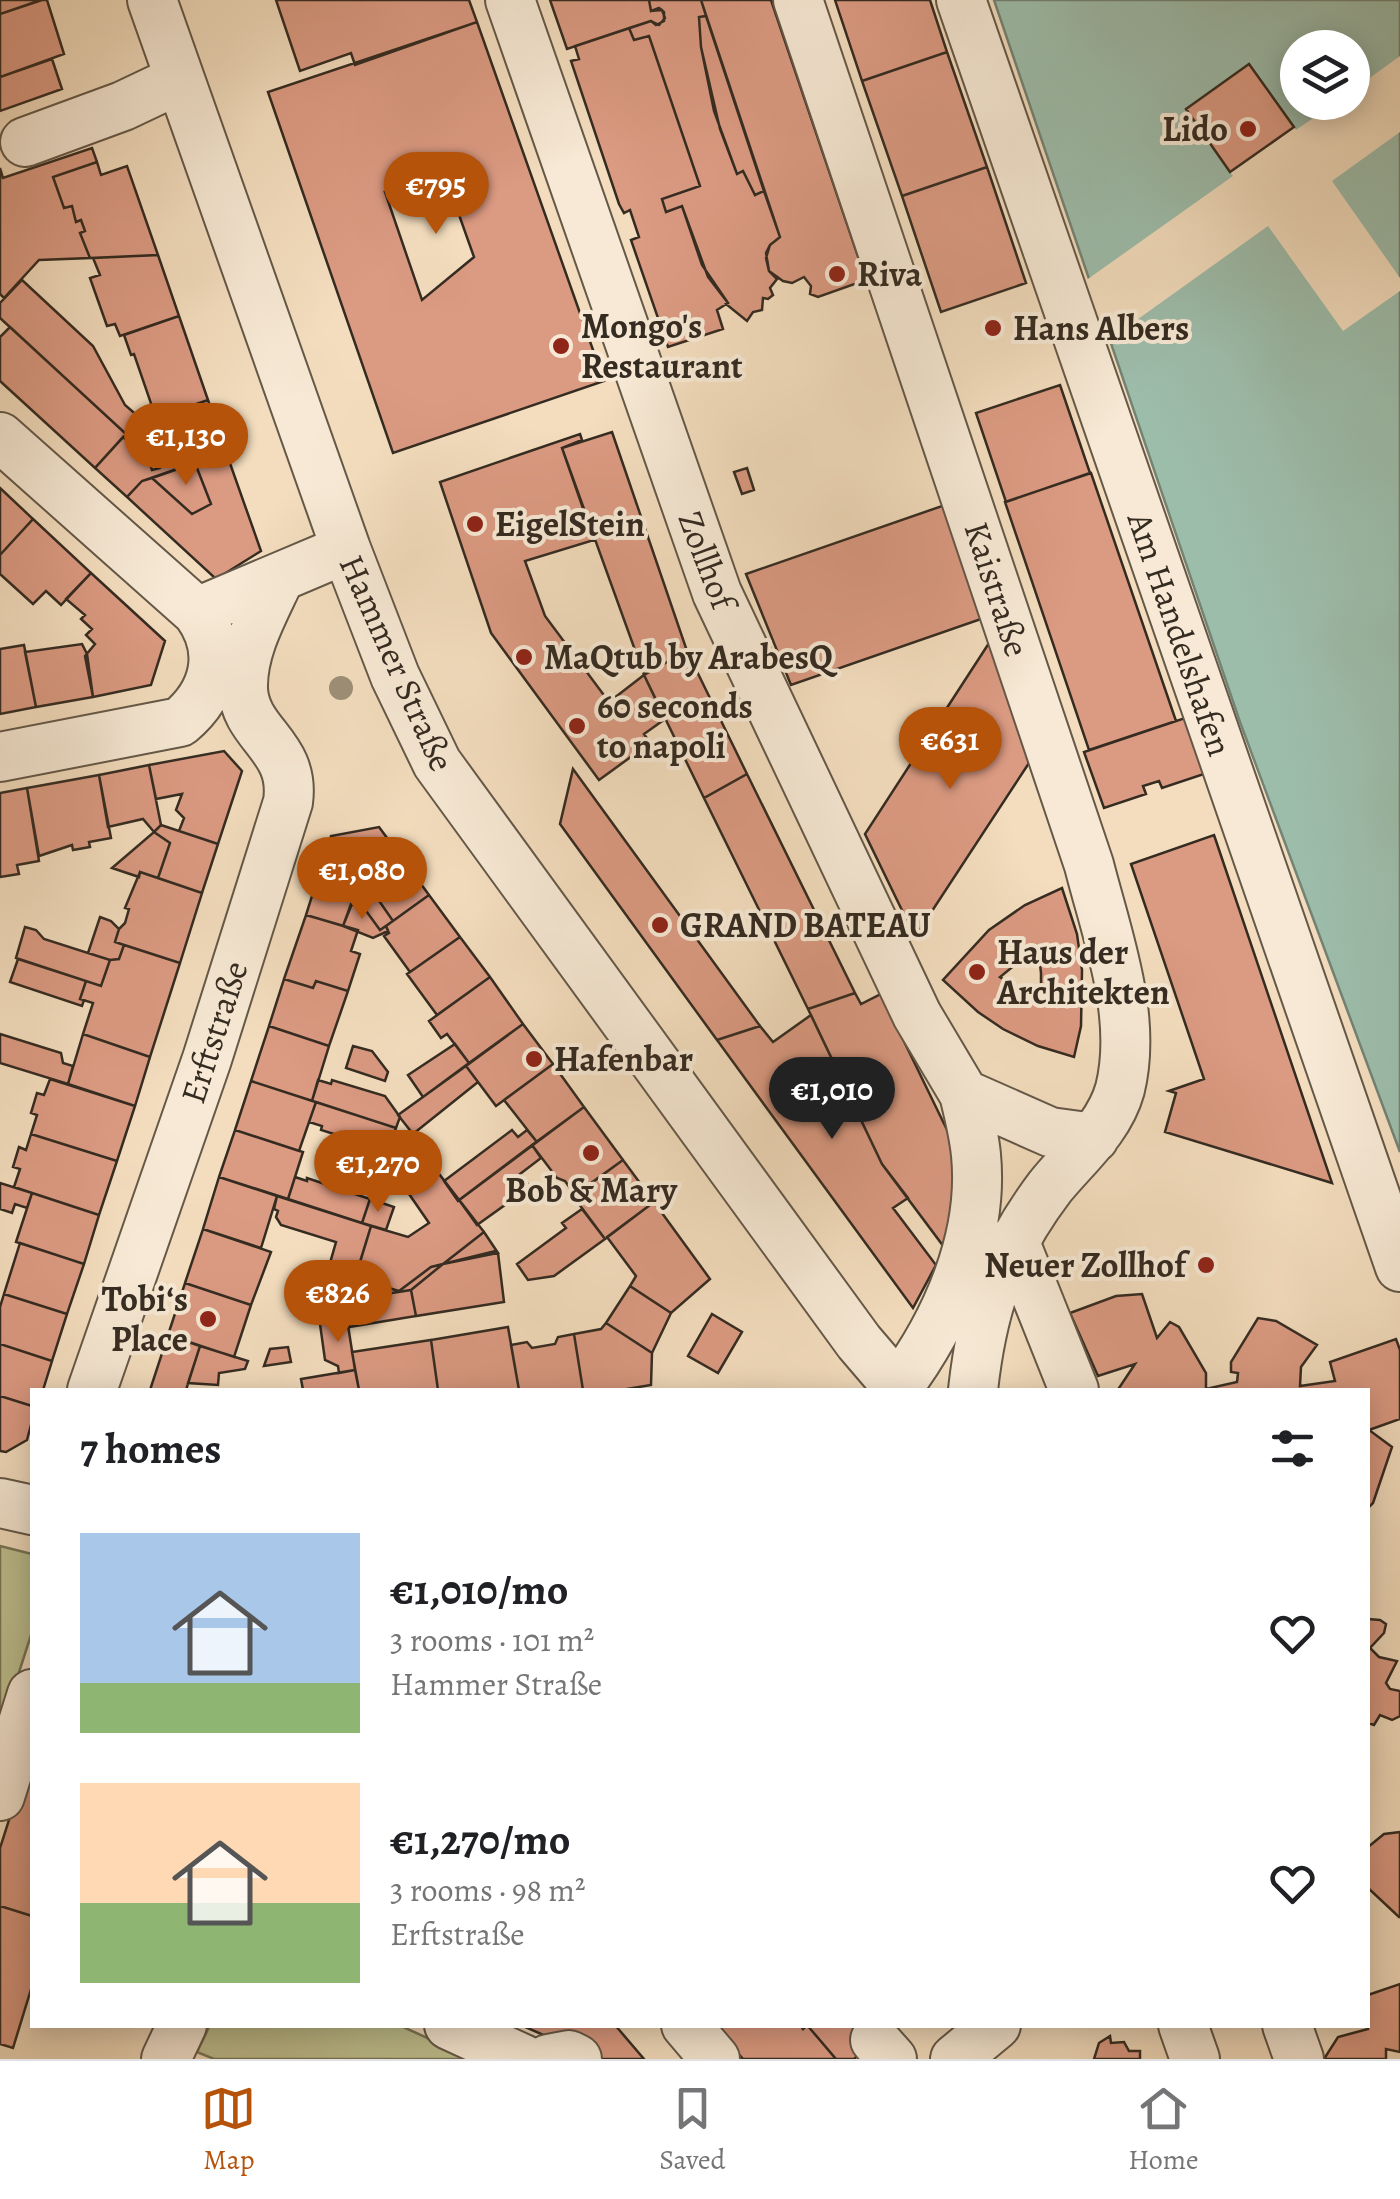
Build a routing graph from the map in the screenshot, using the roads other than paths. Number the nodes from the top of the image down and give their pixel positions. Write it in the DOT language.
graph roads {
  1 [pos="152,0"];
  2 [pos="510,0"];
  3 [pos="798,0"];
  4 [pos="961,0"];
  5 [pos="180,78"];
  6 [pos="26,152"];
  7 [pos="0,437"];
  8 [pos="346,549"];
  9 [pos="280,577"];
  10 [pos="197,612"];
  11 [pos="0,757"];
  12 [pos="964,1094"];
  13 [pos="1094,1138"];
  14 [pos="1014,1240"];
  15 [pos="1400,1267"];
  16 [pos="93,1388"];
  17 [pos="895,1388"];
  18 [pos="897,1388"];
  19 [pos="973,1388"];
  20 [pos="1073,1388"];
  21 [pos="0,1503"];
  22 [pos="30,1510"];
  23 [pos="30,1700"];
  24 [pos="0,1796"];
  25 [pos="181,2028"];
  26 [pos="455,2028"];
  27 [pos="689,2028"];
  28 [pos="992,2028"];
  29 [pos="998,2028"];
  30 [pos="1184,2028"];
  31 [pos="1288,2028"];
  32 [pos="166,2059"];
  33 [pos="523,2059"];
  34 [pos="548,2059"];
  35 [pos="577,2059"];
  36 [pos="715,2059"];
  37 [pos="954,2059"];
  38 [pos="1020,2059"];
  39 [pos="1196,2059"];
  40 [pos="1299,2059"];
  1 -- 5 [label="street, Hammer Straße"];
  2 -- 12 [label="street, Zollhof"];
  3 -- 13 [label="street, Kaistraße"];
  4 -- 15 [label="street, Am Handelshafen"];
  5 -- 6 [label="street"];
  5 -- 8 [label="street, Hammer Straße"];
  7 -- 10 [label="street"];
  8 -- 9 [label="street"];
  8 -- 17 [label="street, Hammer Straße"];
  9 -- 10 [label="street"];
  9 -- 16 [label="street, Erftstraße"];
  10 -- 11 [label="street"];
  12 -- 13 [label="street"];
  12 -- 18 [label="street, Zollhof"];
  13 -- 14 [label="street, Kaistraße"];
  14 -- 19 [label="street, Kaistraße"];
  14 -- 20 [label="street"];
  21 -- 22 [label="street"];
  23 -- 24 [label="street"];
  25 -- 32 [label="street"];
  26 -- 33 [label="street"];
  27 -- 36 [label="street"];
  28 -- 37 [label="street"];
  29 -- 38 [label="street"];
  30 -- 39 [label="street"];
  31 -- 40 [label="street"];
  34 -- 35 [label="street"];
}
